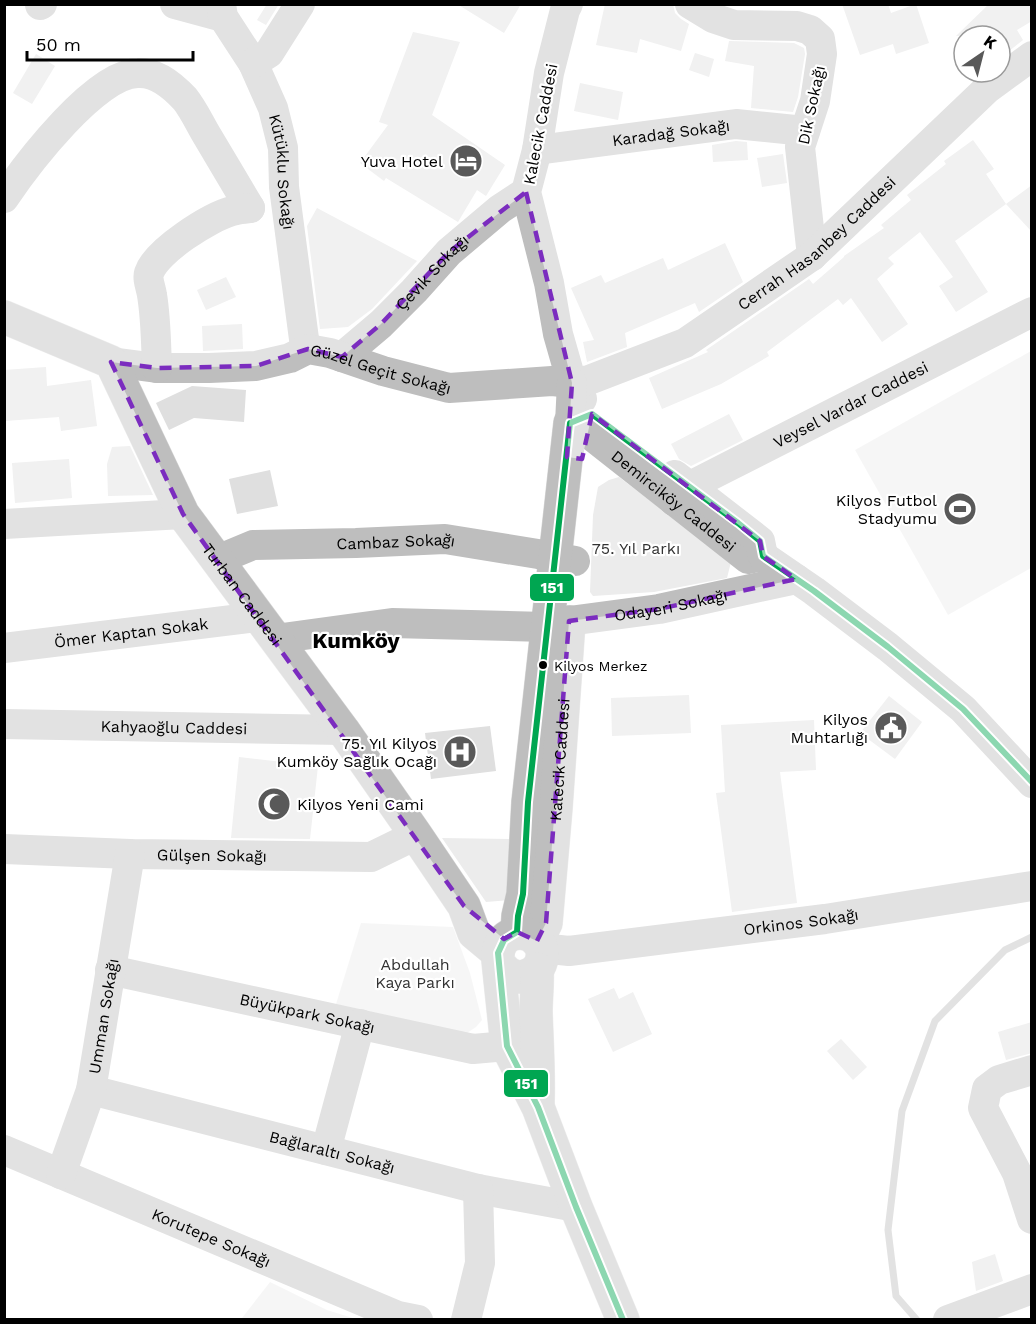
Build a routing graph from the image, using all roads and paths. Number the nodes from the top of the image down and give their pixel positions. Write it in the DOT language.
graph roads {
  1 [pos="175,4"];
  2 [pos="300,4"];
  3 [pos="568,4"];
  4 [pos="690,4"];
  5 [pos="222,11"];
  6 [pos="1032,56"];
  7 [pos="253,63"];
  8 [pos="805,131"];
  9 [pos="537,150"];
  10 [pos="284,187"];
  11 [pos="526,192"];
  12 [pos="4,198"];
  13 [pos="250,208"];
  14 [pos="812,256"];
  15 [pos="1032,312"];
  16 [pos="4,317"];
  17 [pos="308,349"];
  18 [pos="342,357"];
  19 [pos="111,362"];
  20 [pos="157,368"];
  21 [pos="572,383"];
  22 [pos="583,423"];
  23 [pos="682,494"];
  24 [pos="183,514"];
  25 [pos="4,524"];
  26 [pos="565,559"];
  27 [pos="217,560"];
  28 [pos="796,579"];
  29 [pos="558,624"];
  30 [pos="266,628"];
  31 [pos="4,648"];
  32 [pos="4,724"];
  33 [pos="343,730"];
  34 [pos="1032,783"];
  35 [pos="416,836"];
  36 [pos="4,849"];
  37 [pos="129,854"];
  38 [pos="1032,886"];
  39 [pos="527,951"];
  40 [pos="110,970"];
  41 [pos="360,1024"];
  42 [pos="507,1046"];
  43 [pos="1032,1070"];
  44 [pos="92,1090"];
  45 [pos="538,1107"];
  46 [pos="4,1150"];
  47 [pos="326,1150"];
  48 [pos="61,1174"];
  49 [pos="478,1189"];
  50 [pos="576,1206"];
  51 [pos="1032,1219"];
  52 [pos="1032,1289"];
  53 [pos="418,1320"];
  54 [pos="466,1320"];
  55 [pos="623,1320"];
  56 [pos="948,1320"];
  1 -- 5 [label="street"];
  2 -- 7 [label="street"];
  3 -- 9 [label="street, Kalecik Caddesi"];
  4 -- 8 [label="street, Dik Sokağı"];
  5 -- 7 [label="street, Kütüklu Sokağı"];
  6 -- 14 [label="street, Cerrah Hasanbey Caddesi"];
  7 -- 10 [label="street, Kütüklu Sokağı"];
  8 -- 9 [label="street, Karadağ Sokağı"];
  8 -- 14 [label="street, Dik Sokağı"];
  9 -- 11 [label="street, Kalecik Caddesi"];
  10 -- 13 [label="street"];
  10 -- 17 [label="street, Kütüklu Sokağı"];
  11 -- 18 [label="street, Çevik Sokağı"];
  11 -- 21 [label="street, Kalecik Caddesi"];
  12 -- 13 [label="street"];
  13 -- 20 [label="street"];
  14 -- 21 [label="street, Cerrah Hasanbey Caddesi"];
  15 -- 23 [label="street, Veysel Vardar Caddesi"];
  16 -- 19 [label="main road"];
  17 -- 18 [label="street, Güzel Geçit Sokağı"];
  17 -- 20 [label="street, Güzel Geçit Sokağı"];
  18 -- 21 [label="street, Güzel Geçit Sokağı"];
  19 -- 20 [label="street, Güzel Geçit Sokağı"];
  19 -- 24 [label="main road, Turban Caddesi"];
  21 -- 22 [label="street, Kalecik Caddesi"];
  22 -- 23 [label="street, Demirciköy Caddesi"];
  22 -- 26 [label="main road, Kalecik Caddesi"];
  23 -- 28 [label="street, Demirciköy Caddesi"];
  24 -- 25 [label="street"];
  24 -- 27 [label="main road, Turban Caddesi"];
  26 -- 27 [label="street, Cambaz Sokağı"];
  26 -- 29 [label="main road, Kalecik Caddesi"];
  27 -- 30 [label="main road, Turban Caddesi"];
  28 -- 29 [label="street, Odayeri Sokağı"];
  28 -- 34 [label="street, Demirciköy Caddesi"];
  29 -- 30 [label="street"];
  29 -- 39 [label="main road, Kalecik Caddesi"];
  30 -- 31 [label="street, Ömer Kaptan Sokak"];
  30 -- 33 [label="main road, Turban Caddesi"];
  32 -- 33 [label="street, Kahyaoğlu Caddesi"];
  33 -- 35 [label="main road, Turban Caddesi"];
  35 -- 37 [label="street, Gülşen Sokağı"];
  35 -- 39 [label="main road, Turban Caddesi"];
  36 -- 37 [label="street, Gülşen Sokağı"];
  37 -- 40 [label="street, Umman Sokağı"];
  38 -- 39 [label="street, Orkinos Sokağı"];
  39 -- 42 [label="main road"];
  39 -- 45 [label="main road"];
  40 -- 41 [label="street, Büyükpark Sokağı"];
  40 -- 44 [label="street, Umman Sokağı"];
  41 -- 42 [label="street, Büyükpark Sokağı"];
  41 -- 47 [label="street"];
  42 -- 45 [label="main road"];
  43 -- 51 [label="street"];
  44 -- 47 [label="street, Bağlaraltı Sokağı"];
  44 -- 48 [label="street, Umman Sokağı"];
  45 -- 50 [label="main road"];
  46 -- 48 [label="street, Korutepe Sokağı"];
  47 -- 49 [label="street, Bağlaraltı Sokağı"];
  48 -- 53 [label="street, Korutepe Sokağı"];
  49 -- 50 [label="street, Bağlaraltı Sokağı"];
  49 -- 54 [label="street"];
  50 -- 55 [label="main road"];
  52 -- 56 [label="street"];
}
